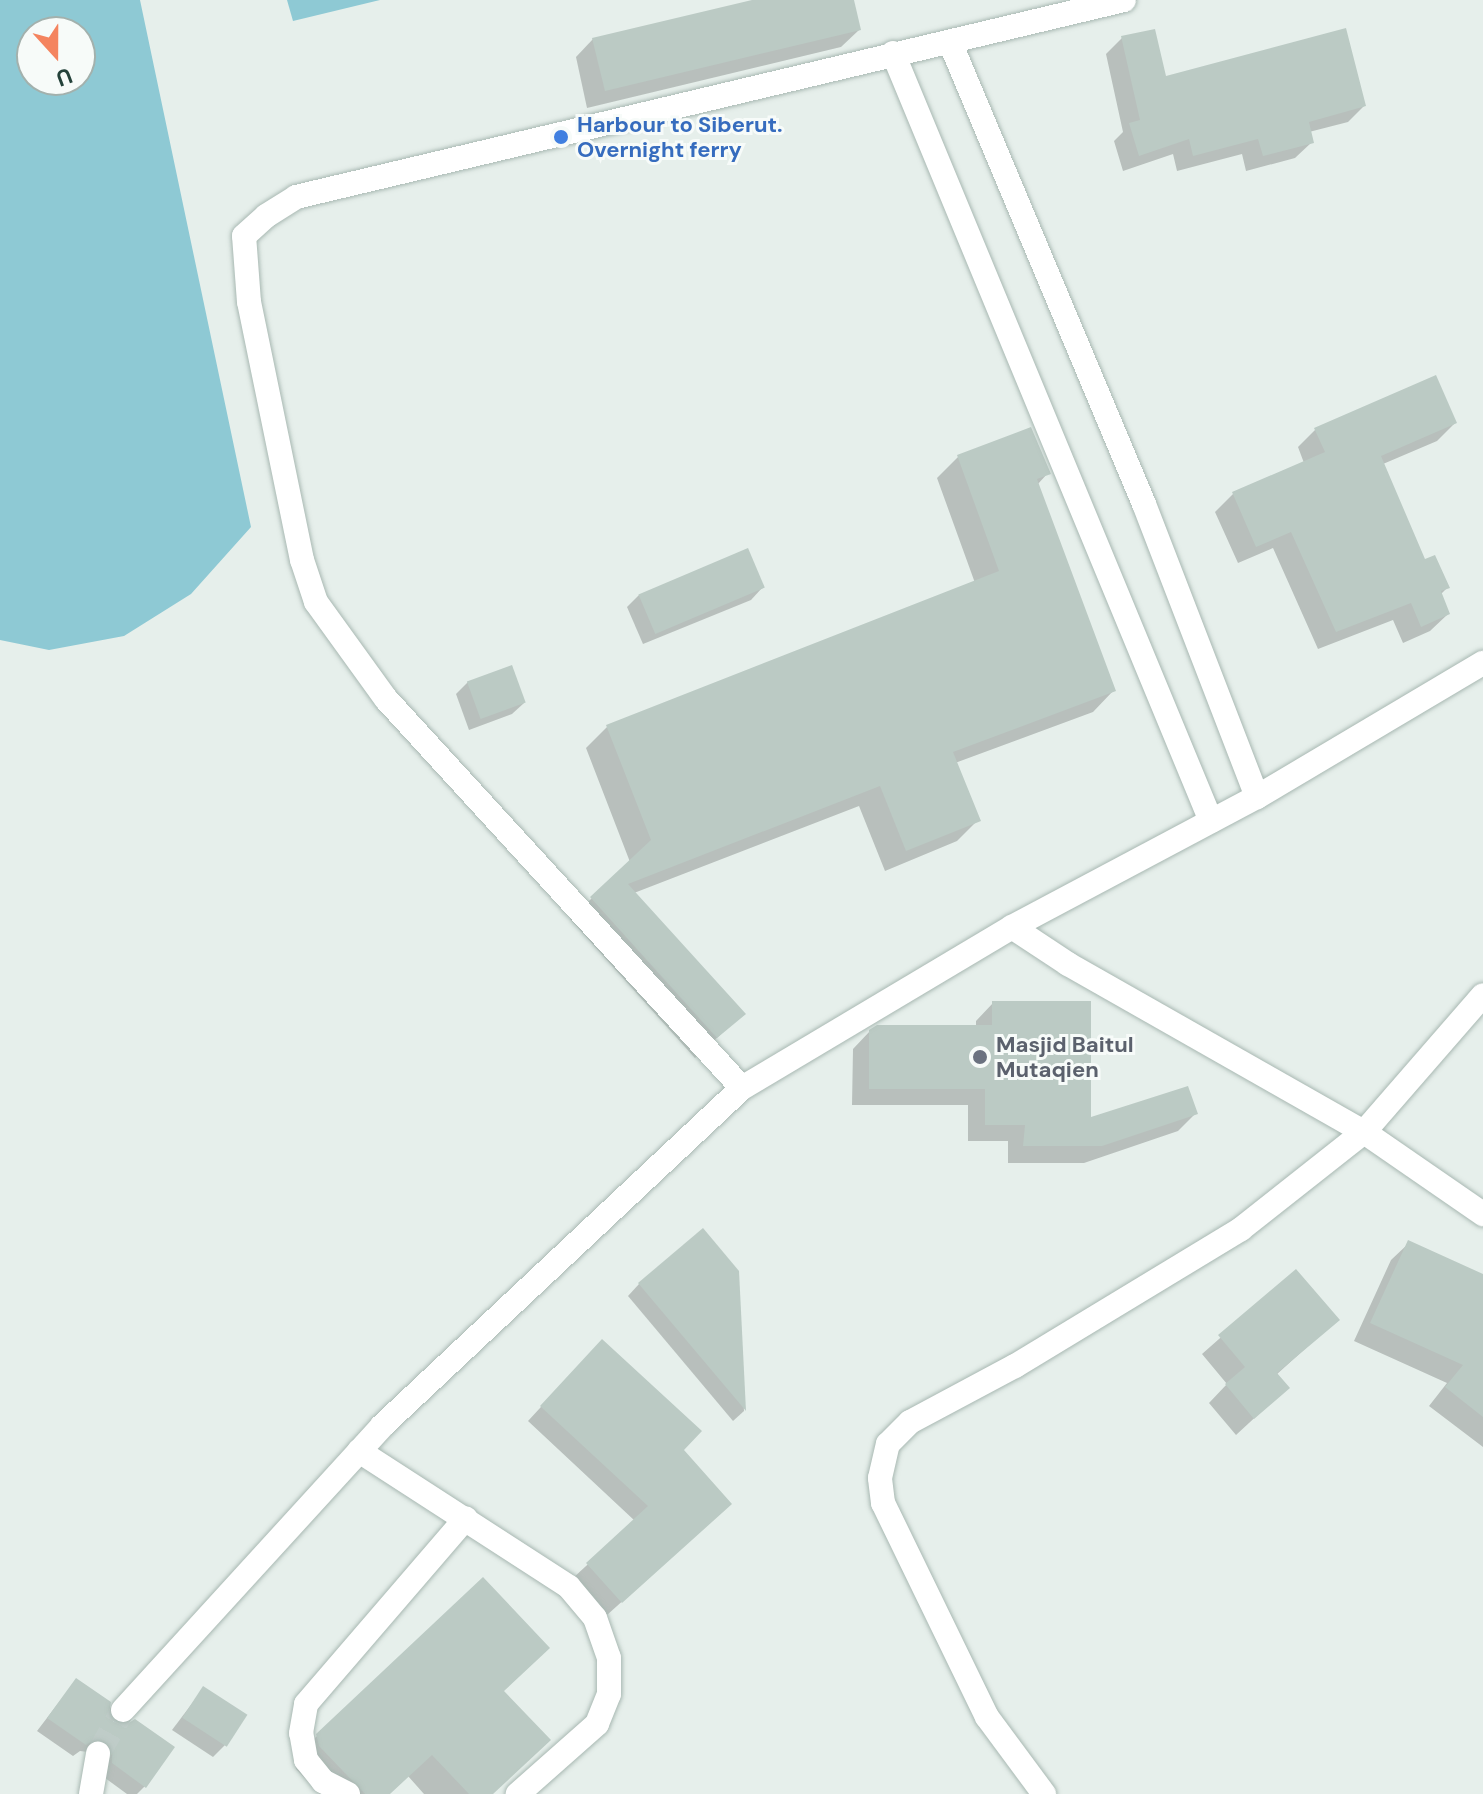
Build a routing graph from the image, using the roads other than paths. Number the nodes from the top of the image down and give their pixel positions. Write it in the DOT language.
graph roads {
  1 [pos="1124,0"];
  2 [pos="950,42"];
  3 [pos="893,53"];
  4 [pos="1483,663"];
  5 [pos="1257,797"];
  6 [pos="1211,821"];
  7 [pos="1012,927"];
  8 [pos="1483,995"];
  9 [pos="742,1088"];
  10 [pos="1364,1132"];
  11 [pos="1483,1214"];
  12 [pos="359,1451"];
  13 [pos="466,1518"];
  14 [pos="123,1710"];
  15 [pos="98,1754"];
  16 [pos="91,1794"];
  17 [pos="348,1794"];
  18 [pos="518,1794"];
  19 [pos="1044,1794"];
  1 -- 2 [label="street"];
  2 -- 3 [label="street"];
  2 -- 5 [label="street"];
  3 -- 6 [label="street"];
  3 -- 9 [label="street"];
  4 -- 5 [label="street"];
  5 -- 6 [label="street"];
  6 -- 7 [label="street"];
  7 -- 9 [label="street"];
  7 -- 10 [label="street"];
  8 -- 10 [label="street"];
  9 -- 12 [label="street"];
  10 -- 11 [label="street"];
  10 -- 19 [label="street"];
  12 -- 13 [label="street"];
  12 -- 14 [label="street"];
  13 -- 17 [label="street"];
  13 -- 18 [label="street"];
  15 -- 16 [label="street"];
}
